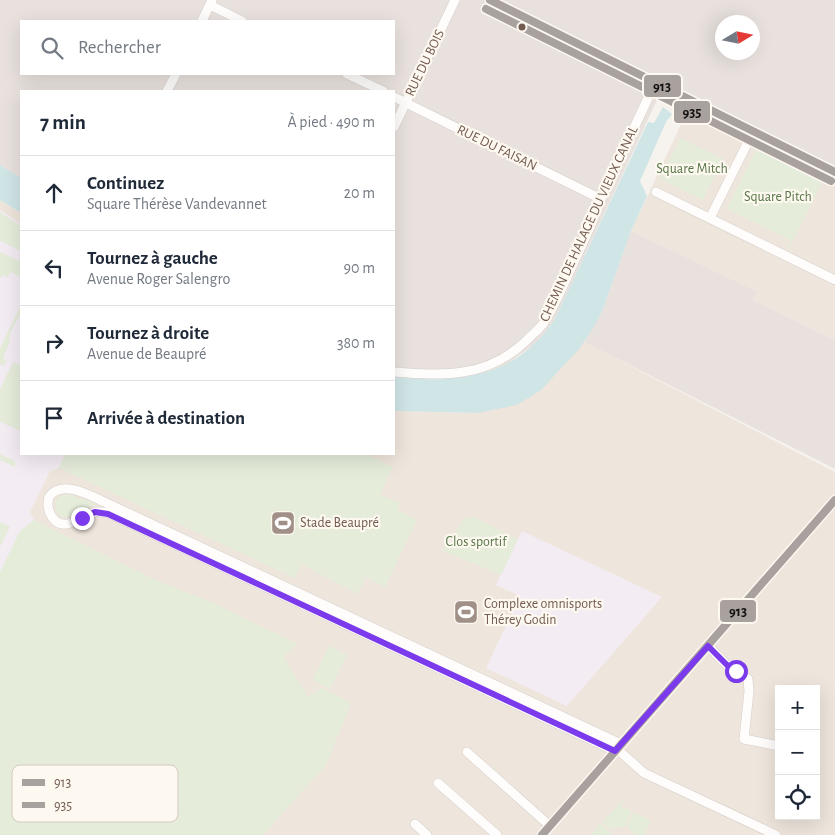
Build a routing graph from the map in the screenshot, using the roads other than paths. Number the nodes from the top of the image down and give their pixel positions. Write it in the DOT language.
graph roads {
  1 [pos="455,0"];
  2 [pos="490,0"];
  3 [pos="211,3"];
  4 [pos="202,20"];
  5 [pos="240,20"];
  6 [pos="175,75"];
  7 [pos="350,75"];
  8 [pos="656,83"];
  9 [pos="168,90"];
  10 [pos="381,90"];
  11 [pos="395,98"];
  12 [pos="406,103"];
  13 [pos="395,125"];
  14 [pos="753,132"];
  15 [pos="835,172"];
  16 [pos="656,192"];
  17 [pos="601,199"];
  18 [pos="710,218"];
  19 [pos="835,280"];
  20 [pos="395,372"];
  21 [pos="835,500"];
  22 [pos="708,646"];
  23 [pos="775,745"];
  24 [pos="617,748"];
  25 [pos="467,752"];
  26 [pos="438,783"];
  27 [pos="414,824"];
  28 [pos="550,826"];
  29 [pos="427,835"];
  30 [pos="497,835"];
  31 [pos="542,835"];
  32 [pos="776,835"];
  1 -- 12 [label="street, RUE DU BOIS"];
  2 -- 8 [label="street"];
  3 -- 4 [label="street"];
  3 -- 5 [label="street"];
  6 -- 9 [label="street"];
  7 -- 10 [label="street"];
  8 -- 14 [label="street"];
  8 -- 17 [label="street, CHEMIN DE HALAGE DU VIEUX CANAL"];
  11 -- 12 [label="street, RUE DU FAISAN"];
  12 -- 13 [label="street, RUE DU BOIS"];
  12 -- 17 [label="street, RUE DU FAISAN"];
  14 -- 15 [label="street"];
  14 -- 18 [label="street"];
  16 -- 18 [label="street"];
  17 -- 20 [label="street, CHEMIN DE HALAGE DU VIEUX CANAL"];
  18 -- 19 [label="street"];
  21 -- 22 [label="street"];
  22 -- 23 [label="street"];
  22 -- 24 [label="street"];
  24 -- 24 [label="street"];
  24 -- 28 [label="street"];
  24 -- 32 [label="street"];
  25 -- 28 [label="street"];
  26 -- 30 [label="street"];
  27 -- 29 [label="street"];
  28 -- 31 [label="street"];
}
